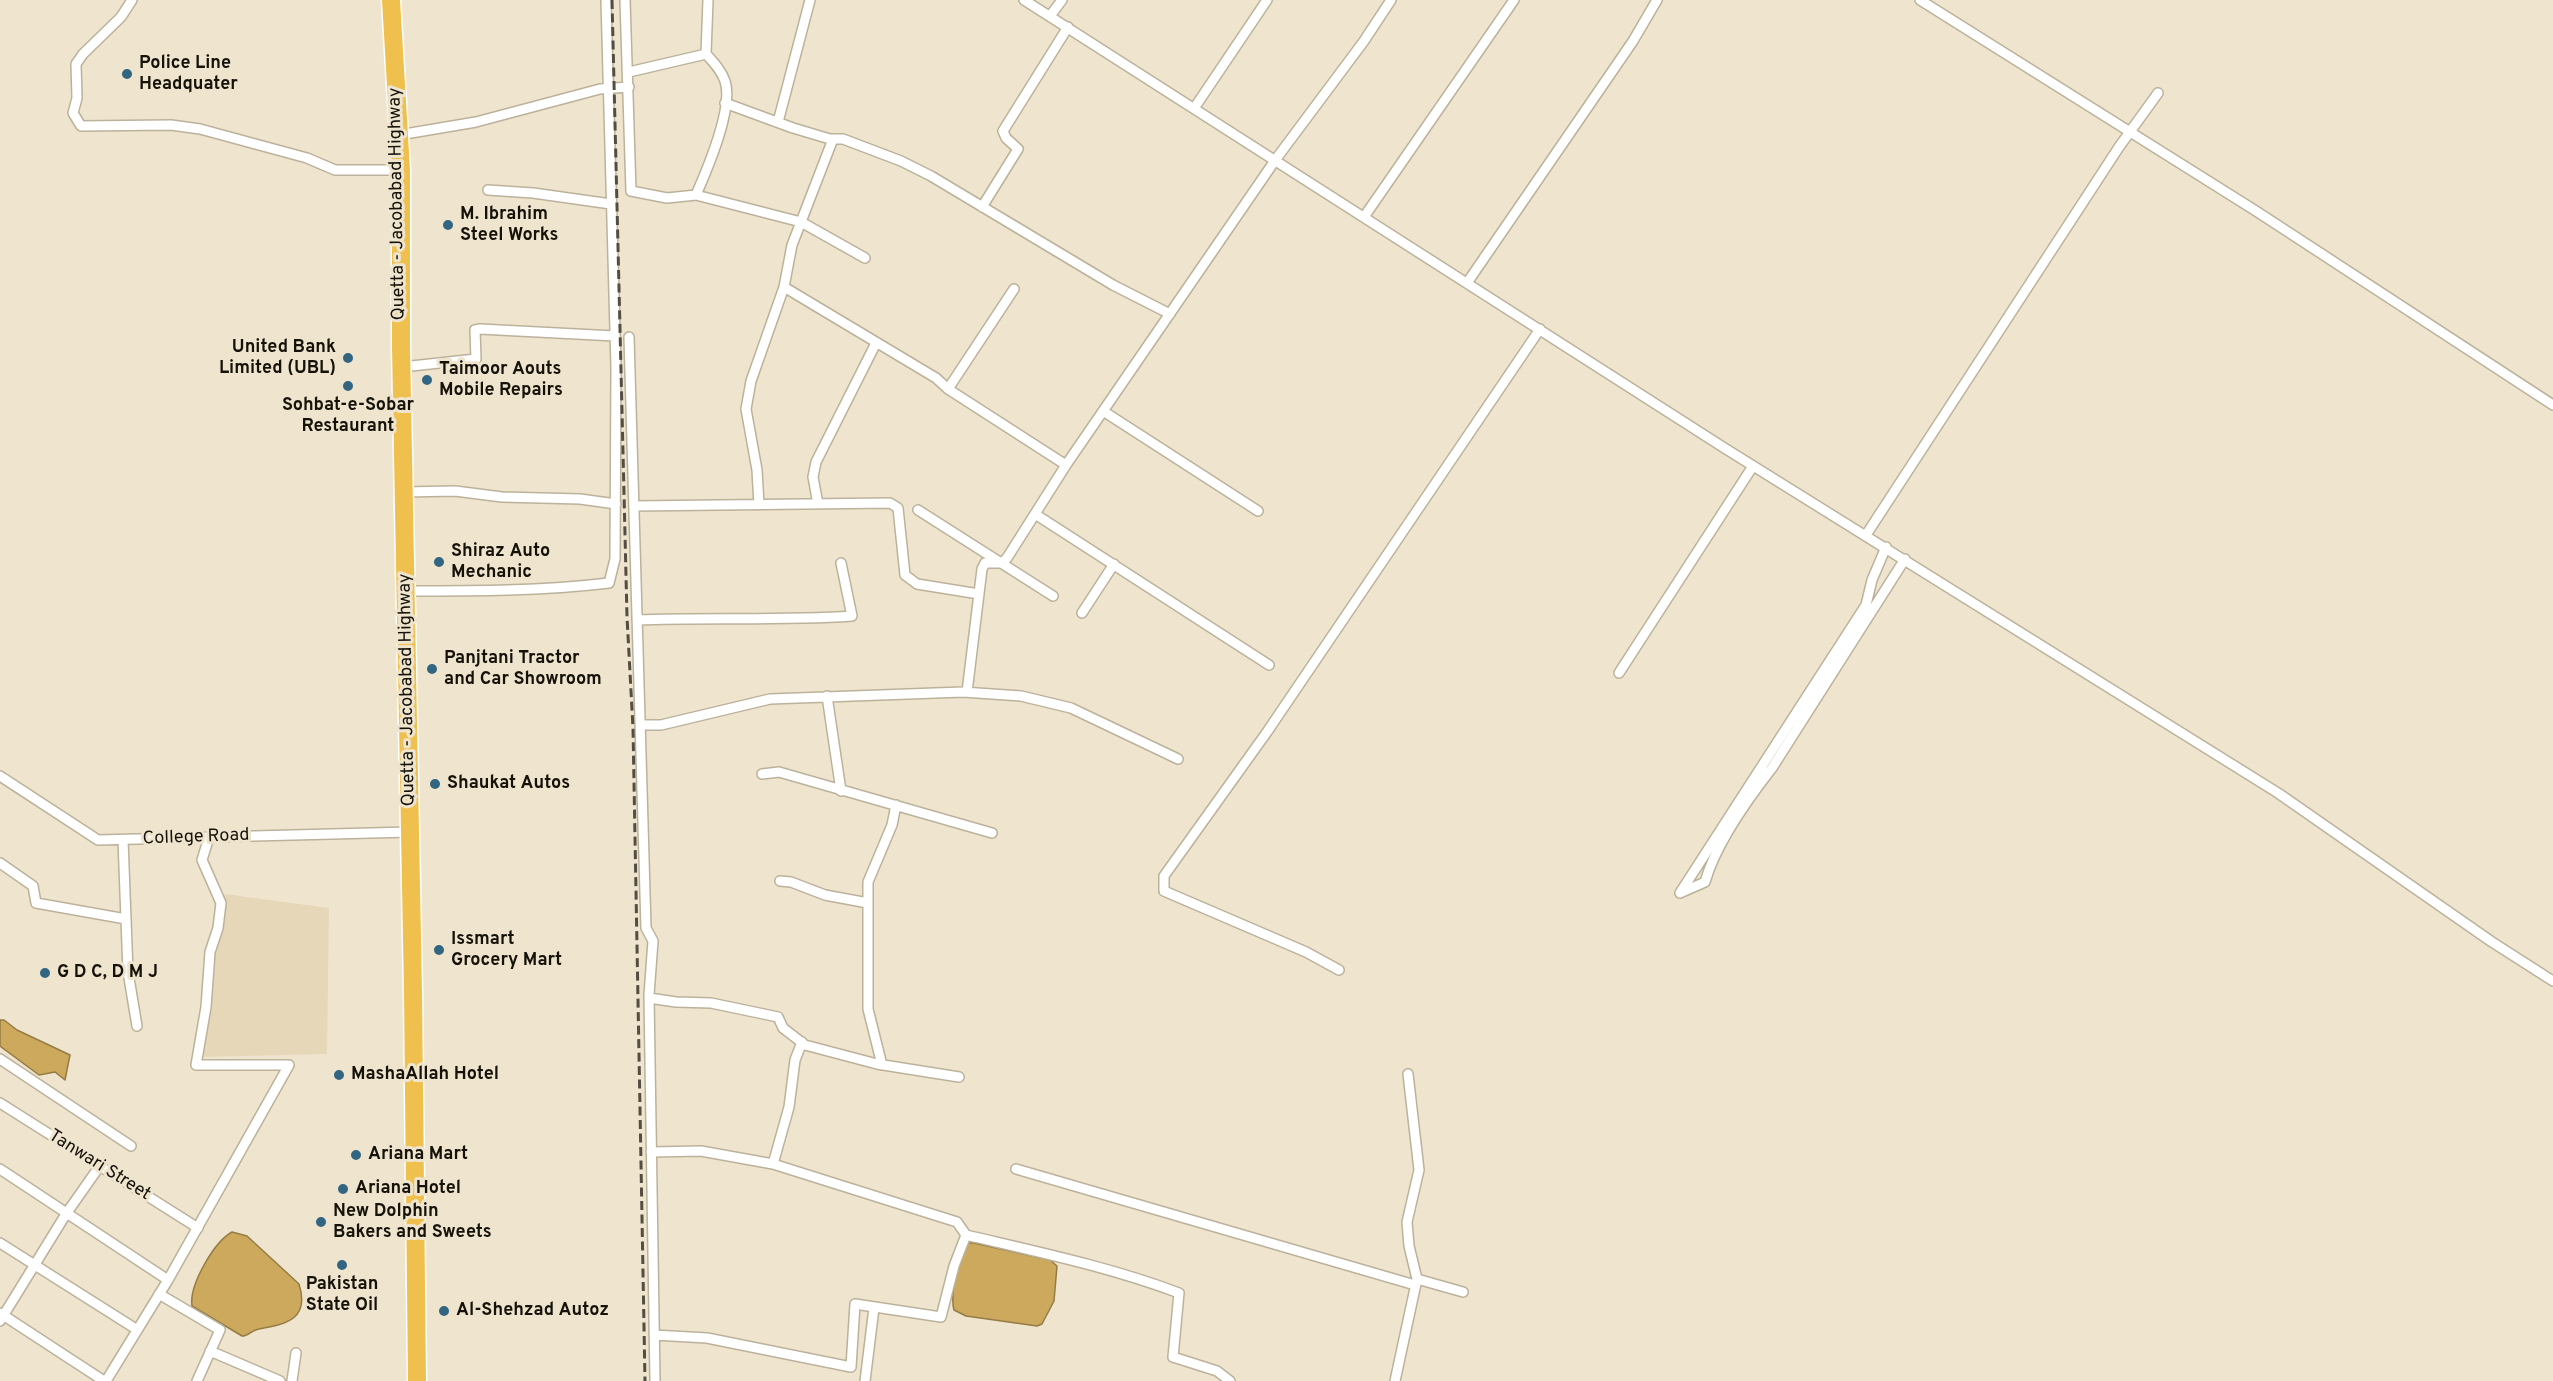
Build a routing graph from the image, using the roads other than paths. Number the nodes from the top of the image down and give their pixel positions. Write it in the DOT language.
graph roads {
  1 [pos="132,0"];
  2 [pos="391,0"];
  3 [pos="606,0"];
  4 [pos="626,0"];
  5 [pos="708,0"];
  6 [pos="810,0"];
  7 [pos="1024,0"];
  8 [pos="1062,0"];
  9 [pos="1267,0"];
  10 [pos="1391,0"];
  11 [pos="1514,0"];
  12 [pos="1657,0"];
  13 [pos="1920,0"];
  14 [pos="1050,16"];
  15 [pos="1068,27"];
  16 [pos="706,54"];
  17 [pos="628,72"];
  18 [pos="629,87"];
  19 [pos="607,89"];
  20 [pos="2158,93"];
  21 [pos="725,103"];
  22 [pos="1195,107"];
  23 [pos="778,122"];
  24 [pos="2131,132"];
  25 [pos="399,135"];
  26 [pos="833,139"];
  27 [pos="1276,159"];
  28 [pos="401,170"];
  29 [pos="488,190"];
  30 [pos="696,195"];
  31 [pos="611,204"];
  32 [pos="982,207"];
  33 [pos="1364,217"];
  34 [pos="801,222"];
  35 [pos="865,258"];
  36 [pos="1467,283"];
  37 [pos="784,287"];
  38 [pos="1014,289"];
  39 [pos="1170,314"];
  40 [pos="1540,329"];
  41 [pos="615,336"];
  42 [pos="629,337"];
  43 [pos="876,344"];
  44 [pos="402,367"];
  45 [pos="948,389"];
  46 [pos="2553,405"];
  47 [pos="1103,411"];
  48 [pos="1066,465"];
  49 [pos="1753,466"];
  50 [pos="404,492"];
  51 [pos="616,504"];
  52 [pos="818,504"];
  53 [pos="759,505"];
  54 [pos="633,506"];
  55 [pos="918,510"];
  56 [pos="1258,512"];
  57 [pos="1035,514"];
  58 [pos="1866,535"];
  59 [pos="1886,547"];
  60 [pos="1905,559"];
  61 [pos="841,563"];
  62 [pos="1002,563"];
  63 [pos="1114,564"];
  64 [pos="406,591"];
  65 [pos="979,594"];
  66 [pos="1053,596"];
  67 [pos="1082,613"];
  68 [pos="637,620"];
  69 [pos="1269,665"];
  70 [pos="1619,673"];
  71 [pos="967,692"];
  72 [pos="826,696"];
  73 [pos="640,725"];
  74 [pos="1178,759"];
  75 [pos="762,774"];
  76 [pos="0,776"];
  77 [pos="841,791"];
  78 [pos="896,805"];
  79 [pos="410,832"];
  80 [pos="992,833"];
  81 [pos="209,837"];
  82 [pos="123,840"];
  83 [pos="0,863"];
  84 [pos="780,881"];
  85 [pos="868,903"];
  86 [pos="126,919"];
  87 [pos="1339,970"];
  88 [pos="2553,981"];
  89 [pos="649,998"];
  90 [pos="136,1026"];
  91 [pos="802,1042"];
  92 [pos="0,1059"];
  93 [pos="882,1065"];
  94 [pos="1408,1074"];
  95 [pos="959,1077"];
  96 [pos="0,1103"];
  97 [pos="131,1146"];
  98 [pos="651,1152"];
  99 [pos="773,1164"];
  100 [pos="99,1167"];
  101 [pos="0,1169"];
  102 [pos="1016,1169"];
  103 [pos="66,1214"];
  104 [pos="198,1228"];
  105 [pos="966,1235"];
  106 [pos="0,1243"];
  107 [pos="33,1265"];
  108 [pos="168,1280"];
  109 [pos="1416,1282"];
  110 [pos="1463,1292"];
  111 [pos="159,1294"];
  112 [pos="874,1308"];
  113 [pos="1,1316"];
  114 [pos="136,1329"];
  115 [pos="654,1335"];
  116 [pos="210,1350"];
  117 [pos="296,1353"];
  118 [pos="105,1381"];
  119 [pos="197,1381"];
  120 [pos="280,1381"];
  121 [pos="292,1381"];
  122 [pos="417,1381"];
  123 [pos="655,1381"];
  124 [pos="865,1381"];
  125 [pos="1230,1381"];
  126 [pos="1395,1381"];
  1 -- 28 [label="street"];
  2 -- 25 [label="highway, Quetta - Jacobabad Highway"];
  3 -- 19 [label="street"];
  4 -- 17 [label="street"];
  5 -- 16 [label="street"];
  6 -- 23 [label="street"];
  7 -- 14 [label="street"];
  8 -- 14 [label="street"];
  9 -- 22 [label="street"];
  10 -- 27 [label="street"];
  11 -- 33 [label="street"];
  12 -- 36 [label="street"];
  13 -- 24 [label="street"];
  14 -- 15 [label="street"];
  15 -- 22 [label="street"];
  15 -- 32 [label="street"];
  16 -- 17 [label="street"];
  16 -- 21 [label="street"];
  17 -- 18 [label="street"];
  18 -- 19 [label="street"];
  18 -- 30 [label="street"];
  19 -- 25 [label="street"];
  19 -- 31 [label="street"];
  20 -- 24 [label="street"];
  21 -- 23 [label="street"];
  21 -- 30 [label="street"];
  22 -- 27 [label="street"];
  23 -- 26 [label="street"];
  24 -- 46 [label="street"];
  24 -- 58 [label="street"];
  25 -- 28 [label="highway, Quetta - Jacobabad Highway"];
  26 -- 32 [label="street"];
  26 -- 34 [label="street"];
  27 -- 33 [label="street"];
  27 -- 39 [label="street"];
  28 -- 44 [label="highway, Quetta - Jacobabad Highway"];
  29 -- 31 [label="street"];
  30 -- 34 [label="street"];
  31 -- 41 [label="street"];
  32 -- 39 [label="street"];
  33 -- 36 [label="street"];
  34 -- 35 [label="street"];
  34 -- 37 [label="street"];
  36 -- 40 [label="street"];
  37 -- 43 [label="street"];
  37 -- 53 [label="street"];
  38 -- 45 [label="street"];
  39 -- 47 [label="street"];
  40 -- 49 [label="street"];
  40 -- 87 [label="street"];
  41 -- 44 [label="street"];
  41 -- 51 [label="street"];
  42 -- 54 [label="street"];
  43 -- 45 [label="street"];
  43 -- 52 [label="street"];
  44 -- 50 [label="highway, Quetta - Jacobabad Highway"];
  45 -- 48 [label="street"];
  47 -- 48 [label="street"];
  47 -- 56 [label="street"];
  48 -- 57 [label="street"];
  49 -- 58 [label="street"];
  49 -- 70 [label="street"];
  50 -- 51 [label="street"];
  50 -- 64 [label="highway, Quetta - Jacobabad Highway"];
  51 -- 64 [label="street"];
  52 -- 53 [label="street"];
  52 -- 65 [label="street"];
  53 -- 54 [label="street"];
  54 -- 68 [label="street"];
  55 -- 62 [label="street"];
  57 -- 62 [label="street"];
  57 -- 63 [label="street"];
  58 -- 59 [label="street"];
  59 -- 60 [label="street"];
  59 -- 60 [label="street"];
  60 -- 88 [label="street"];
  61 -- 68 [label="street"];
  62 -- 65 [label="street"];
  62 -- 66 [label="street"];
  63 -- 67 [label="street"];
  63 -- 69 [label="street"];
  64 -- 79 [label="highway, Quetta - Jacobabad Highway"];
  65 -- 71 [label="street"];
  68 -- 73 [label="street"];
  71 -- 72 [label="street"];
  71 -- 74 [label="street"];
  72 -- 73 [label="street"];
  72 -- 77 [label="street"];
  73 -- 89 [label="street"];
  75 -- 77 [label="street"];
  76 -- 82 [label="street, College Road"];
  77 -- 78 [label="street"];
  78 -- 80 [label="street"];
  78 -- 85 [label="street"];
  79 -- 81 [label="street, College Road"];
  79 -- 122 [label="highway, Quetta - Jacobabad Highway"];
  81 -- 82 [label="street, College Road"];
  81 -- 104 [label="street"];
  82 -- 86 [label="street"];
  83 -- 86 [label="street"];
  84 -- 85 [label="street"];
  85 -- 93 [label="street"];
  86 -- 90 [label="street"];
  89 -- 91 [label="street"];
  89 -- 98 [label="street"];
  91 -- 93 [label="street"];
  91 -- 99 [label="street"];
  92 -- 97 [label="street"];
  93 -- 95 [label="street"];
  94 -- 109 [label="street"];
  96 -- 100 [label="street, Tanwari Street"];
  98 -- 99 [label="street"];
  98 -- 115 [label="street"];
  99 -- 105 [label="street"];
  100 -- 103 [label="street"];
  100 -- 104 [label="street, Tanwari Street"];
  101 -- 103 [label="street"];
  102 -- 109 [label="street"];
  103 -- 107 [label="street"];
  103 -- 108 [label="street"];
  104 -- 108 [label="street"];
  105 -- 112 [label="street"];
  105 -- 125 [label="street"];
  106 -- 107 [label="street"];
  107 -- 113 [label="street"];
  107 -- 114 [label="street"];
  108 -- 111 [label="street"];
  109 -- 110 [label="street"];
  109 -- 126 [label="street"];
  111 -- 114 [label="street"];
  111 -- 116 [label="street"];
  112 -- 115 [label="street"];
  112 -- 124 [label="street"];
  113 -- 118 [label="street"];
  114 -- 118 [label="street"];
  115 -- 123 [label="street"];
  116 -- 119 [label="street"];
  116 -- 120 [label="street"];
  117 -- 121 [label="street"];
}
